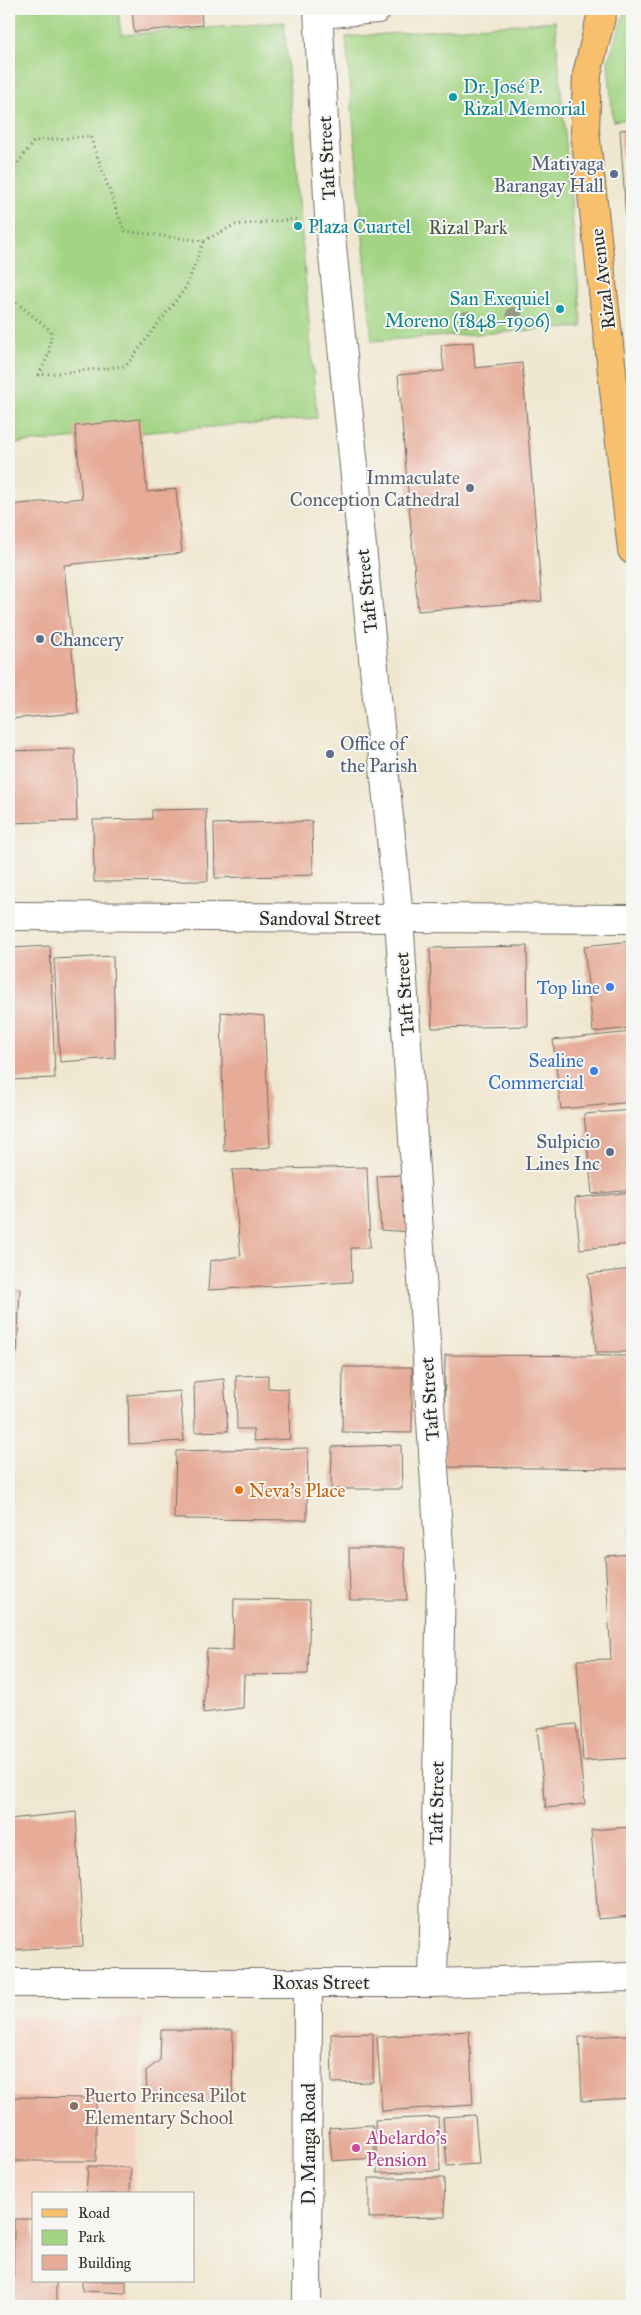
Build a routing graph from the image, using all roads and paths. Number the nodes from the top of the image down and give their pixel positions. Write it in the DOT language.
graph roads {
  1 [pos="377,9"];
  2 [pos="603,9"];
  3 [pos="318,11"];
  4 [pos="9,175"];
  5 [pos="329,216"];
  6 [pos="204,241"];
  7 [pos="9,296"];
  8 [pos="624,405"];
  9 [pos="632,550"];
  10 [pos="9,916"];
  11 [pos="399,918"];
  12 [pos="632,919"];
  13 [pos="632,1977"];
  14 [pos="308,1982"];
  15 [pos="9,1983"];
  16 [pos="433,1983"];
  17 [pos="308,2306"];
  1 -- 3 [label="street"];
  2 -- 8 [label="main road, Rizal Avenue"];
  3 -- 5 [label="street, Taft Street"];
  4 -- 6 [label="path"];
  5 -- 6 [label="path"];
  5 -- 11 [label="street, Taft Street"];
  6 -- 7 [label="path"];
  8 -- 9 [label="main road, Rizal Avenue"];
  10 -- 11 [label="street, Sandoval Street"];
  11 -- 12 [label="street, Sandoval Street"];
  11 -- 16 [label="street, Taft Street"];
  13 -- 16 [label="street, Roxas Street"];
  14 -- 15 [label="street, Roxas Street"];
  14 -- 16 [label="street, Roxas Street"];
  14 -- 17 [label="street, D. Manga Road"];
}
